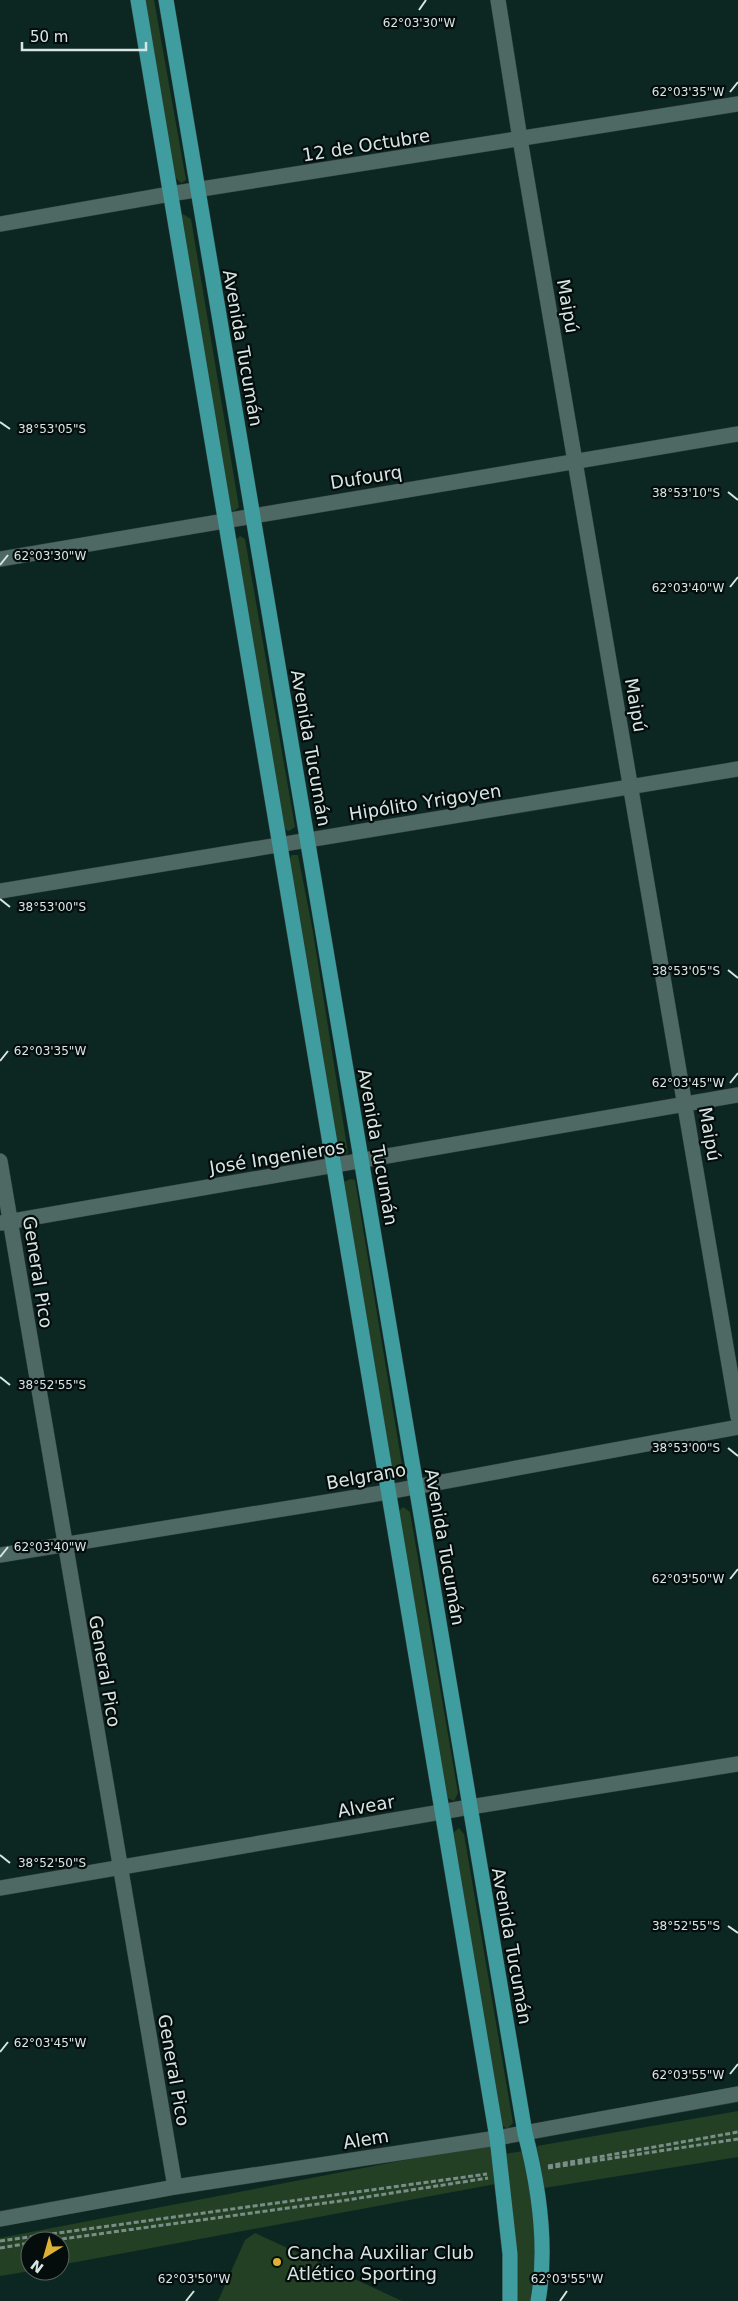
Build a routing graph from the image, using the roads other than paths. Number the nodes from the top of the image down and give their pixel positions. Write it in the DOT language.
graph roads {
  1 [pos="138,0"];
  2 [pos="166,0"];
  3 [pos="498,0"];
  4 [pos="738,104"];
  5 [pos="520,140"];
  6 [pos="198,190"];
  7 [pos="170,194"];
  8 [pos="0,224"];
  9 [pos="738,434"];
  10 [pos="576,462"];
  11 [pos="252,515"];
  12 [pos="225,520"];
  13 [pos="0,559"];
  14 [pos="738,769"];
  15 [pos="631,788"];
  16 [pos="307,840"];
  17 [pos="279,844"];
  18 [pos="0,891"];
  19 [pos="738,1095"];
  20 [pos="686,1104"];
  21 [pos="0,1161"];
  22 [pos="361,1162"];
  23 [pos="333,1166"];
  24 [pos="5,1222"];
  25 [pos="738,1417"];
  26 [pos="738,1427"];
  27 [pos="416,1487"];
  28 [pos="388,1492"];
  29 [pos="64,1545"];
  30 [pos="0,1555"];
  31 [pos="738,1764"];
  32 [pos="470,1808"];
  33 [pos="442,1812"];
  34 [pos="120,1867"];
  35 [pos="0,1888"];
  36 [pos="738,2094"];
  37 [pos="525,2133"];
  38 [pos="497,2138"];
  39 [pos="175,2187"];
  40 [pos="0,2219"];
  41 [pos="510,2301"];
  42 [pos="538,2301"];
  1 -- 7 [label="main road"];
  2 -- 6 [label="main road, Avenida Tucumán"];
  3 -- 5 [label="street, Maipú"];
  4 -- 5 [label="street, 12 de Octubre"];
  5 -- 6 [label="street, 12 de Octubre"];
  5 -- 10 [label="street, Maipú"];
  6 -- 7 [label="street, 12 de Octubre"];
  6 -- 11 [label="main road, Avenida Tucumán"];
  7 -- 8 [label="street, 12 de Octubre"];
  7 -- 12 [label="main road"];
  9 -- 10 [label="street, Dufourq"];
  10 -- 11 [label="street, Dufourq"];
  10 -- 15 [label="street, Maipú"];
  11 -- 12 [label="street, Dufourq"];
  11 -- 16 [label="main road, Avenida Tucumán"];
  12 -- 13 [label="street, Dufourq"];
  12 -- 17 [label="main road"];
  14 -- 15 [label="street, Hipólito Yrigoyen"];
  15 -- 16 [label="street, Hipólito Yrigoyen"];
  15 -- 20 [label="street, Maipú"];
  16 -- 17 [label="street, Hipólito Yrigoyen"];
  16 -- 22 [label="main road, Avenida Tucumán"];
  17 -- 18 [label="street, Hipólito Yrigoyen"];
  17 -- 23 [label="main road"];
  19 -- 20 [label="street, José Ingenieros"];
  20 -- 22 [label="street, José Ingenieros"];
  20 -- 25 [label="street, Maipú"];
  21 -- 24 [label="street, General Pico"];
  22 -- 23 [label="street, José Ingenieros"];
  22 -- 27 [label="main road, Avenida Tucumán"];
  23 -- 24 [label="street, José Ingenieros"];
  23 -- 28 [label="main road"];
  24 -- 29 [label="street, General Pico"];
  26 -- 27 [label="street, Belgrano"];
  27 -- 28 [label="street, Belgrano"];
  27 -- 32 [label="main road, Avenida Tucumán"];
  28 -- 29 [label="street, Belgrano"];
  28 -- 33 [label="main road"];
  29 -- 30 [label="street, Belgrano"];
  29 -- 34 [label="street, General Pico"];
  31 -- 32 [label="street, Alvear"];
  32 -- 33 [label="street, Alvear"];
  32 -- 37 [label="main road, Avenida Tucumán"];
  33 -- 34 [label="street, Alvear"];
  33 -- 38 [label="main road"];
  34 -- 35 [label="street, Alvear"];
  34 -- 39 [label="street, General Pico"];
  36 -- 37 [label="street, Alem"];
  37 -- 38 [label="street, Alem"];
  37 -- 42 [label="main road, Avenida Tucumán"];
  38 -- 39 [label="street, Alem"];
  38 -- 41 [label="main road"];
  39 -- 40 [label="street, Alem"];
}
